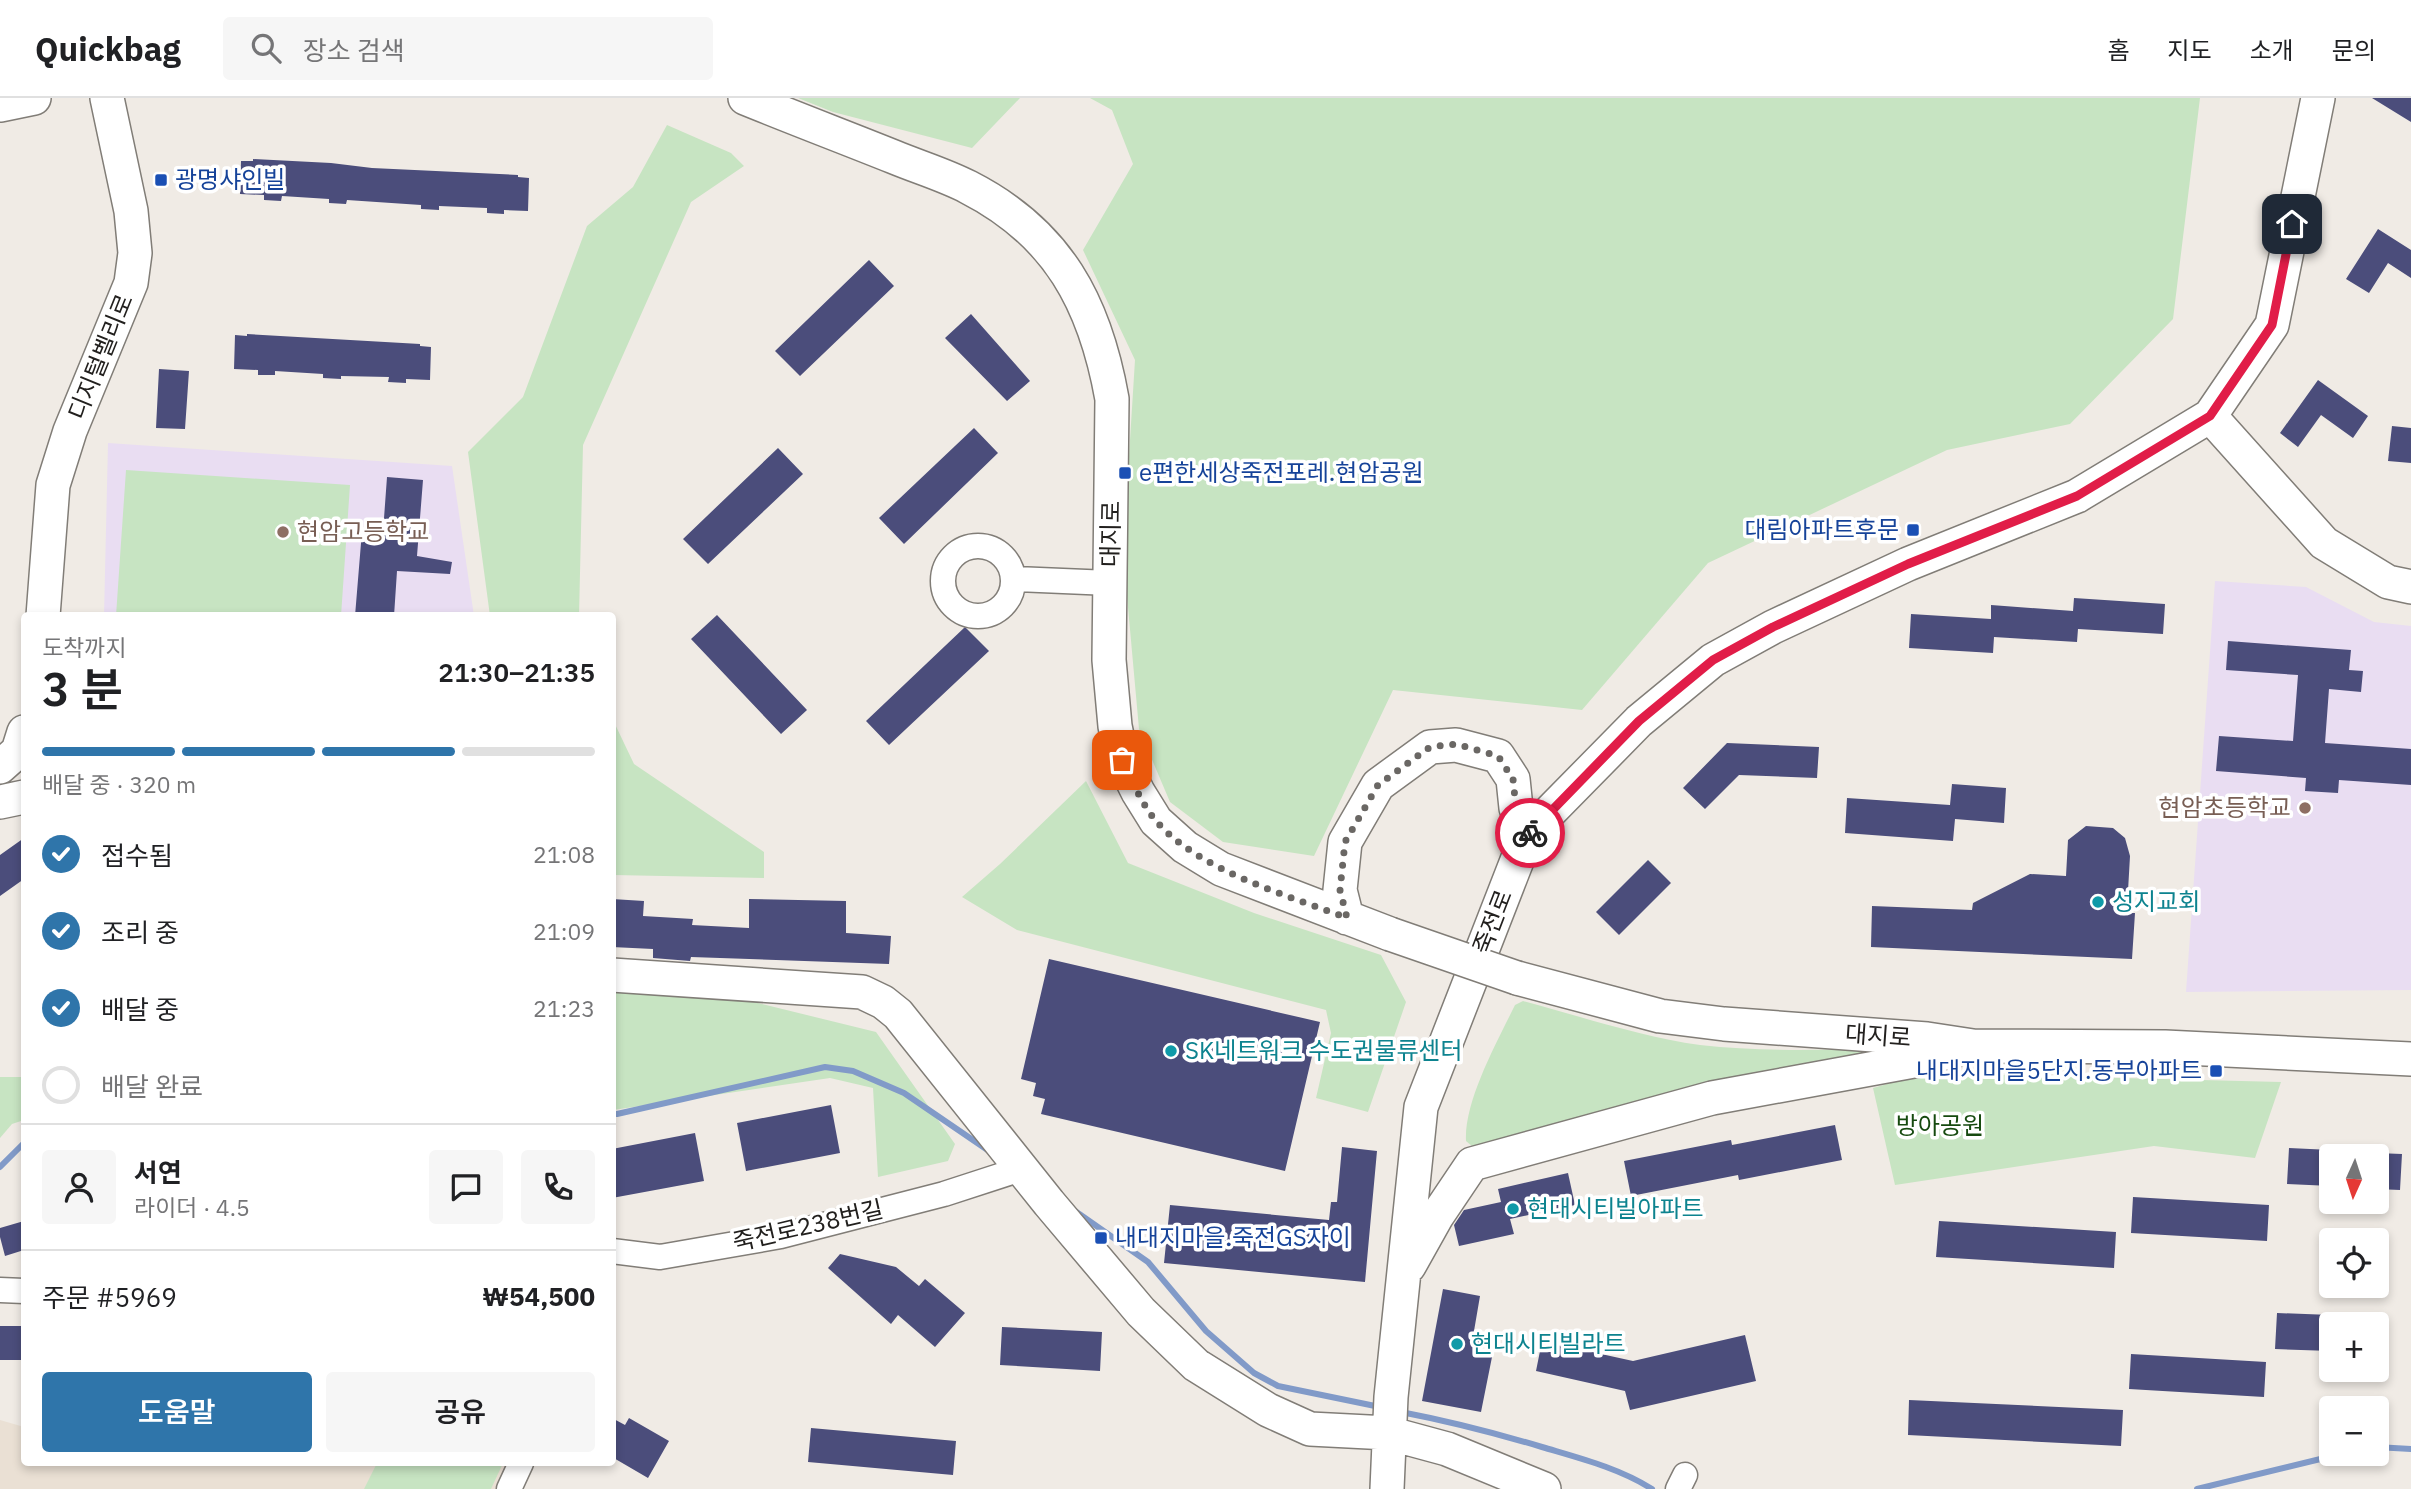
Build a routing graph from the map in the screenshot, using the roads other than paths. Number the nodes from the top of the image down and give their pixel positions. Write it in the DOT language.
graph roads {
  1 [pos="34,98"];
  2 [pos="107,98"];
  3 [pos="745,98"];
  4 [pos="2318,98"];
  5 [pos="0,105"];
  6 [pos="2210,416"];
  7 [pos="1014,579"];
  8 [pos="1110,583"];
  9 [pos="2411,587"];
  10 [pos="43,612"];
  11 [pos="21,798"];
  12 [pos="0,802"];
  13 [pos="1527,835"];
  14 [pos="1347,918"];
  15 [pos="616,975"];
  16 [pos="1973,1046"];
  17 [pos="2411,1059"];
  18 [pos="1014,1171"];
  19 [pos="616,1252"];
  20 [pos="1402,1277"];
  21 [pos="0,1290"];
  22 [pos="21,1291"];
  23 [pos="1389,1417"];
  24 [pos="520,1466"];
  25 [pos="509,1489"];
  26 [pos="1387,1489"];
  27 [pos="1544,1489"];
  1 -- 5 [label="street"];
  2 -- 10 [label="street, 디지털벨리로"];
  3 -- 8 [label="street, 대지로"];
  4 -- 6 [label="street, 죽전로"];
  6 -- 9 [label="street"];
  6 -- 13 [label="street, 죽전로"];
  7 -- 7 [label="street"];
  7 -- 8 [label="street"];
  8 -- 14 [label="street, 대지로"];
  11 -- 12 [label="street"];
  13 -- 14 [label="street"];
  13 -- 20 [label="street, 죽전로"];
  14 -- 16 [label="street, 대지로, bridge"];
  15 -- 18 [label="street"];
  16 -- 17 [label="street, 대지로"];
  16 -- 20 [label="street"];
  18 -- 19 [label="street, 죽전로238번길"];
  18 -- 23 [label="street"];
  20 -- 23 [label="street, 죽전로"];
  21 -- 22 [label="street"];
  23 -- 26 [label="street, 죽전로"];
  23 -- 27 [label="street"];
  24 -- 25 [label="street"];
}
